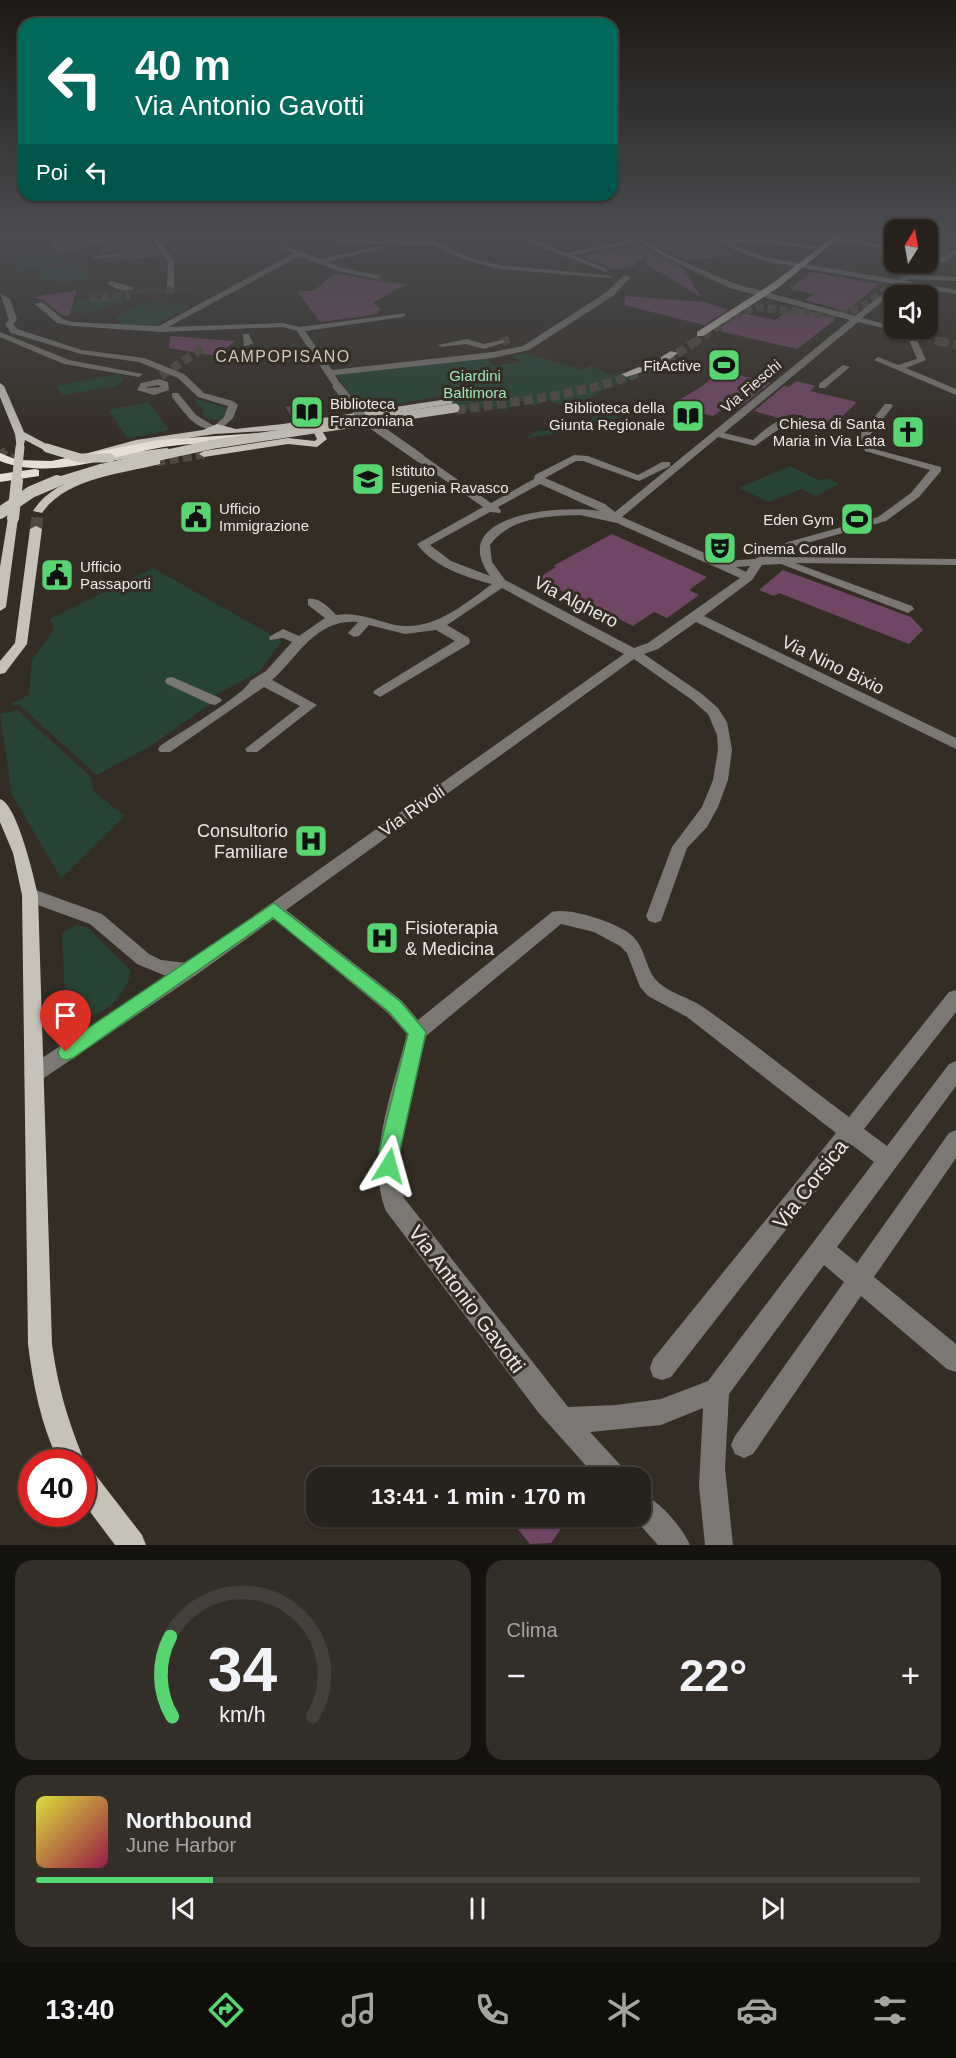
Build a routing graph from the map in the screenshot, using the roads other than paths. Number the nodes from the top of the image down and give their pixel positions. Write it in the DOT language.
graph roads {
  1 [pos="8,304"];
  2 [pos="39,304"];
  3 [pos="200,304"];
  4 [pos="595,304"];
  5 [pos="745,304"];
  6 [pos="765,304"];
  7 [pos="794,304"];
  8 [pos="873,304"];
  9 [pos="403,315"];
  10 [pos="855,318"];
  11 [pos="847,326"];
  12 [pos="300,329"];
  13 [pos="161,330"];
  14 [pos="0,334"];
  15 [pos="700,334"];
  16 [pos="502,342"];
  17 [pos="442,345"];
  18 [pos="484,346"];
  19 [pos="674,352"];
  20 [pos="493,355"];
  21 [pos="664,359"];
  22 [pos="878,360"];
  23 [pos="846,367"];
  24 [pos="899,368"];
  25 [pos="639,370"];
  26 [pos="330,373"];
  27 [pos="139,374"];
  28 [pos="626,374"];
  29 [pos="0,386"];
  30 [pos="822,386"];
  31 [pos="160,387"];
  32 [pos="212,391"];
  33 [pos="956,392"];
  34 [pos="230,402"];
  35 [pos="453,406"];
  36 [pos="888,406"];
  37 [pos="820,426"];
  38 [pos="290,427"];
  39 [pos="215,430"];
  40 [pos="316,431"];
  41 [pos="20,434"];
  42 [pos="716,434"];
  43 [pos="265,436"];
  44 [pos="201,449"];
  45 [pos="0,457"];
  46 [pos="40,462"];
  47 [pos="156,462"];
  48 [pos="666,464"];
  49 [pos="0,478"];
  50 [pos="540,480"];
  51 [pos="491,507"];
  52 [pos="38,511"];
  53 [pos="0,513"];
  54 [pos="615,518"];
  55 [pos="0,520"];
  56 [pos="510,521"];
  57 [pos="36,529"];
  58 [pos="778,560"];
  59 [pos="759,561"];
  60 [pos="956,562"];
  61 [pos="721,565"];
  62 [pos="748,577"];
  63 [pos="501,583"];
  64 [pos="312,602"];
  65 [pos="0,607"];
  66 [pos="908,609"];
  67 [pos="695,617"];
  68 [pos="333,619"];
  69 [pos="367,620"];
  70 [pos="439,626"];
  71 [pos="354,633"];
  72 [pos="275,637"];
  73 [pos="300,641"];
  74 [pos="634,653"];
  75 [pos="0,670"];
  76 [pos="172,681"];
  77 [pos="263,681"];
  78 [pos="380,693"];
  79 [pos="956,744"];
  80 [pos="165,749"];
  81 [pos="252,749"];
  82 [pos="0,804"];
  83 [pos="30,896"];
  84 [pos="274,909"];
  85 [pos="655,916"];
  86 [pos="190,969"];
  87 [pos="956,998"];
  88 [pos="417,1032"];
  89 [pos="956,1070"];
  90 [pos="34,1074"];
  91 [pos="851,1132"];
  92 [pos="956,1140"];
  93 [pos="888,1160"];
  94 [pos="822,1249"];
  95 [pos="859,1280"];
  96 [pos="956,1360"];
  97 [pos="662,1368"];
  98 [pos="717,1390"];
  99 [pos="563,1420"];
  100 [pos="744,1445"];
  101 [pos="66,1449"];
  102 [pos="605,1467"];
  103 [pos="96,1497"];
  104 [pos="651,1518"];
  105 [pos="132,1545"];
  106 [pos="676,1545"];
  107 [pos="719,1545"];
  1 -- 34 [label="street"];
  2 -- 13 [label="street"];
  3 -- 13 [label="street"];
  4 -- 20 [label="street"];
  5 -- 15 [label="main road"];
  6 -- 11 [label="street"];
  7 -- 10 [label="street"];
  8 -- 10 [label="street, Via Fieschi"];
  9 -- 12 [label="street"];
  10 -- 11 [label="street, Via Fieschi"];
  10 -- 24 [label="street"];
  11 -- 42 [label="street, Via Fieschi"];
  12 -- 13 [label="street"];
  12 -- 26 [label="street"];
  14 -- 27 [label="street"];
  16 -- 18 [label="street"];
  17 -- 18 [label="street"];
  18 -- 20 [label="street"];
  19 -- 21 [label="main road"];
  20 -- 26 [label="street"];
  22 -- 24 [label="street"];
  23 -- 30 [label="street"];
  24 -- 33 [label="street"];
  25 -- 28 [label="main road"];
  26 -- 51 [label="street, bridge"];
  27 -- 31 [label="street"];
  27 -- 31 [label="street"];
  29 -- 41 [label="main road"];
  31 -- 39 [label="street"];
  32 -- 34 [label="street"];
  34 -- 39 [label="street"];
  35 -- 38 [label="main road"];
  35 -- 40 [label="main road"];
  35 -- 43 [label="main road, bridge"];
  36 -- 59 [label="street"];
  37 -- 42 [label="street, Via Fieschi"];
  38 -- 39 [label="main road"];
  38 -- 40 [label="main road"];
  39 -- 46 [label="main road"];
  40 -- 44 [label="main road"];
  40 -- 44 [label="main road"];
  41 -- 44 [label="main road, bridge"];
  41 -- 65 [label="main road, bridge"];
  42 -- 54 [label="street, Via Fieschi"];
  43 -- 44 [label="main road, bridge"];
  43 -- 45 [label="highway, bridge"];
  44 -- 49 [label="highway"];
  44 -- 53 [label="main road, bridge"];
  44 -- 55 [label="highway"];
  47 -- 52 [label="main road"];
  48 -- 50 [label="street"];
  50 -- 51 [label="street"];
  50 -- 54 [label="street"];
  51 -- 56 [label="street"];
  51 -- 63 [label="street, Via Alghero"];
  54 -- 56 [label="street"];
  54 -- 61 [label="street"];
  56 -- 63 [label="street"];
  57 -- 75 [label="main road"];
  58 -- 59 [label="street"];
  58 -- 60 [label="street"];
  58 -- 66 [label="street"];
  59 -- 61 [label="street"];
  59 -- 62 [label="street, Via Rivoli"];
  61 -- 62 [label="street"];
  62 -- 67 [label="street, Via Rivoli"];
  63 -- 70 [label="street"];
  63 -- 74 [label="street, Via Alghero"];
  64 -- 68 [label="street"];
  67 -- 74 [label="street, Via Rivoli"];
  67 -- 79 [label="street, Via Nino Bixio"];
  68 -- 69 [label="street"];
  68 -- 73 [label="street"];
  69 -- 70 [label="street"];
  69 -- 71 [label="street"];
  70 -- 78 [label="street"];
  72 -- 73 [label="street"];
  73 -- 77 [label="street"];
  74 -- 84 [label="street, Via Rivoli"];
  74 -- 85 [label="street, Via Alghero"];
  76 -- 77 [label="street"];
  77 -- 80 [label="street"];
  77 -- 81 [label="street"];
  82 -- 83 [label="main road"];
  83 -- 86 [label="street"];
  83 -- 90 [label="main road"];
  84 -- 86 [label="street, Via Rivoli"];
  84 -- 88 [label="street"];
  86 -- 90 [label="street, Via Rivoli"];
  87 -- 91 [label="street, Via Corsica"];
  88 -- 91 [label="street"];
  88 -- 99 [label="street, Via Antonio Gavotti"];
  89 -- 93 [label="street"];
  90 -- 101 [label="main road"];
  91 -- 93 [label="street"];
  91 -- 97 [label="street, Via Corsica"];
  92 -- 95 [label="street"];
  93 -- 94 [label="street"];
  94 -- 95 [label="street"];
  94 -- 98 [label="street"];
  95 -- 96 [label="street"];
  95 -- 100 [label="street"];
  98 -- 99 [label="street"];
  98 -- 107 [label="street"];
  99 -- 102 [label="street, Via Antonio Gavotti"];
  103 -- 105 [label="main road"];
  104 -- 106 [label="street"];
}
